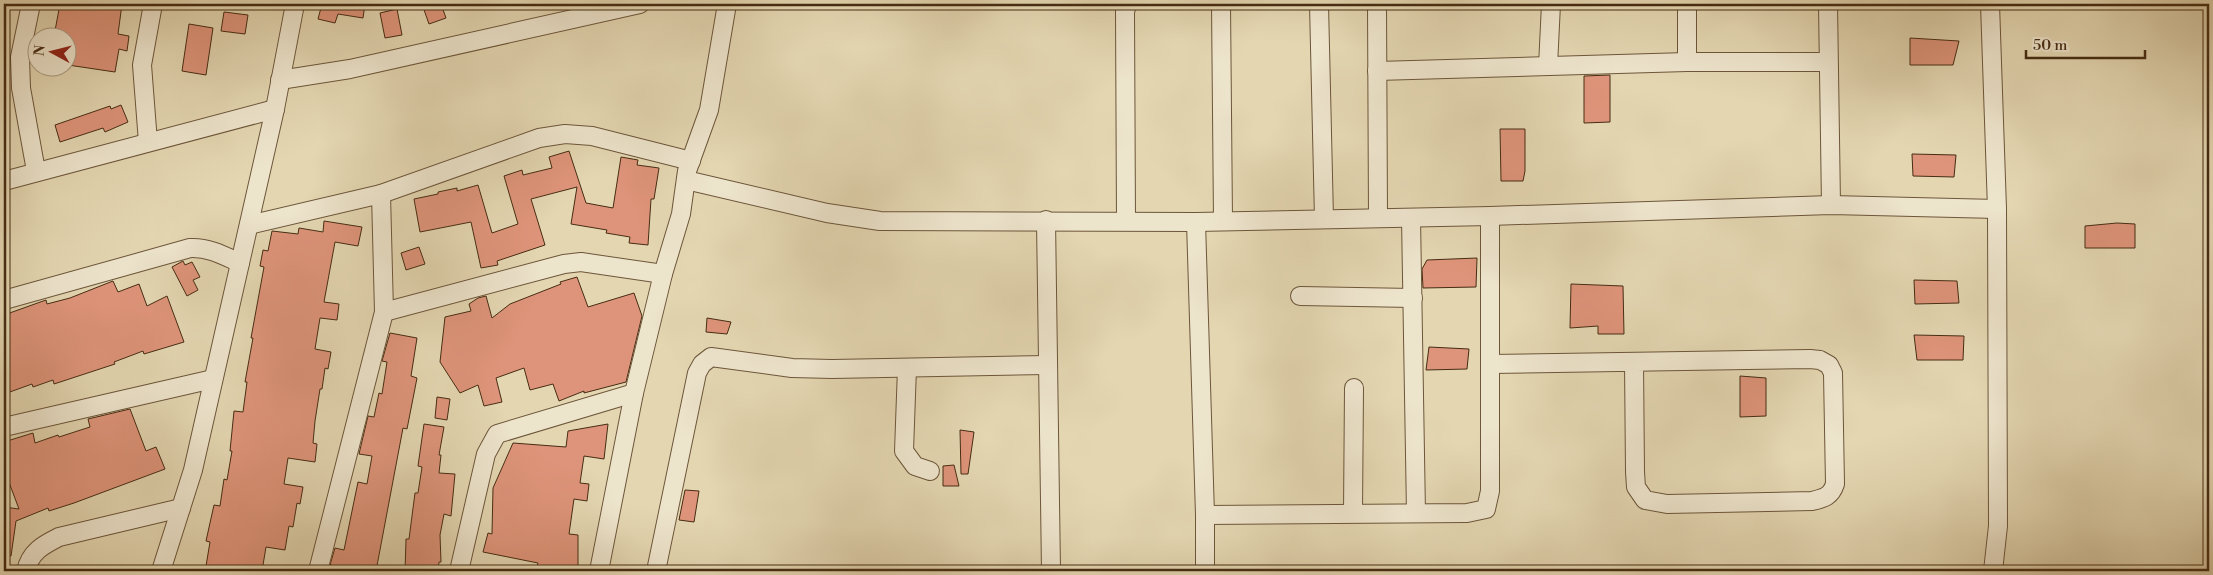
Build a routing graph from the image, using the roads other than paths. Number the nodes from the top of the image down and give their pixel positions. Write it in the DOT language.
graph roads {
  1 [pos="31,4"];
  2 [pos="153,4"];
  3 [pos="295,4"];
  4 [pos="640,4"];
  5 [pos="727,4"];
  6 [pos="1127,4"];
  7 [pos="1221,4"];
  8 [pos="1319,4"];
  9 [pos="1376,4"];
  10 [pos="1551,4"];
  11 [pos="1687,4"];
  12 [pos="1828,4"];
  13 [pos="1990,4"];
  14 [pos="1687,62"];
  15 [pos="1828,62"];
  16 [pos="1548,66"];
  17 [pos="1377,71"];
  18 [pos="280,80"];
  19 [pos="275,109"];
  20 [pos="148,142"];
  21 [pos="691,161"];
  22 [pos="36,171"];
  23 [pos="686,180"];
  24 [pos="4,181"];
  25 [pos="381,194"];
  26 [pos="1831,205"];
  27 [pos="1997,209"];
  28 [pos="1490,216"];
  29 [pos="1378,218"];
  30 [pos="1411,218"];
  31 [pos="1324,219"];
  32 [pos="1046,220"];
  33 [pos="1126,221"];
  34 [pos="1222,221"];
  35 [pos="1196,222"];
  36 [pos="249,225"];
  37 [pos="240,263"];
  38 [pos="663,274"];
  39 [pos="1300,296"];
  40 [pos="1412,298"];
  41 [pos="4,300"];
  42 [pos="384,312"];
  43 [pos="1634,362"];
  44 [pos="1490,364"];
  45 [pos="1047,365"];
  46 [pos="907,368"];
  47 [pos="213,379"];
  48 [pos="1354,388"];
  49 [pos="634,393"];
  50 [pos="4,427"];
  51 [pos="930,471"];
  52 [pos="181,508"];
  53 [pos="1416,513"];
  54 [pos="1353,514"];
  55 [pos="1205,515"];
  56 [pos="26,571"];
  57 [pos="161,571"];
  58 [pos="318,571"];
  59 [pos="459,571"];
  60 [pos="599,571"];
  61 [pos="656,571"];
  62 [pos="1052,571"];
  63 [pos="1205,571"];
  64 [pos="1993,571"];
  1 -- 22 [label="street"];
  2 -- 20 [label="street"];
  3 -- 18 [label="street"];
  4 -- 18 [label="street"];
  5 -- 21 [label="street"];
  6 -- 33 [label="street"];
  7 -- 34 [label="street"];
  8 -- 31 [label="street"];
  9 -- 17 [label="street"];
  10 -- 16 [label="street"];
  11 -- 14 [label="street"];
  12 -- 15 [label="street"];
  13 -- 27 [label="street"];
  14 -- 15 [label="street"];
  14 -- 16 [label="street"];
  15 -- 26 [label="street"];
  16 -- 17 [label="street"];
  17 -- 29 [label="street"];
  18 -- 19 [label="street"];
  19 -- 20 [label="street"];
  19 -- 36 [label="street"];
  20 -- 22 [label="street"];
  21 -- 23 [label="street"];
  21 -- 25 [label="street"];
  22 -- 24 [label="street"];
  23 -- 32 [label="street"];
  23 -- 38 [label="street"];
  25 -- 36 [label="street"];
  25 -- 42 [label="street"];
  26 -- 27 [label="street"];
  26 -- 28 [label="street"];
  27 -- 64 [label="street"];
  28 -- 30 [label="street"];
  28 -- 44 [label="street"];
  29 -- 30 [label="street"];
  29 -- 31 [label="street"];
  30 -- 40 [label="street"];
  31 -- 34 [label="street"];
  32 -- 33 [label="street"];
  32 -- 45 [label="street"];
  33 -- 35 [label="street"];
  34 -- 35 [label="street"];
  35 -- 55 [label="street"];
  36 -- 37 [label="street"];
  37 -- 41 [label="street"];
  37 -- 47 [label="street"];
  38 -- 42 [label="street"];
  38 -- 49 [label="street"];
  39 -- 40 [label="street"];
  40 -- 53 [label="street"];
  42 -- 58 [label="street"];
  43 -- 43 [label="street"];
  43 -- 44 [label="street"];
  44 -- 53 [label="street"];
  45 -- 46 [label="street"];
  45 -- 62 [label="street"];
  46 -- 51 [label="street"];
  46 -- 61 [label="street"];
  47 -- 50 [label="street"];
  47 -- 52 [label="street"];
  48 -- 54 [label="street"];
  49 -- 59 [label="street"];
  49 -- 60 [label="street"];
  52 -- 56 [label="street"];
  52 -- 57 [label="street"];
  53 -- 54 [label="street"];
  54 -- 55 [label="street"];
  55 -- 63 [label="street"];
}
